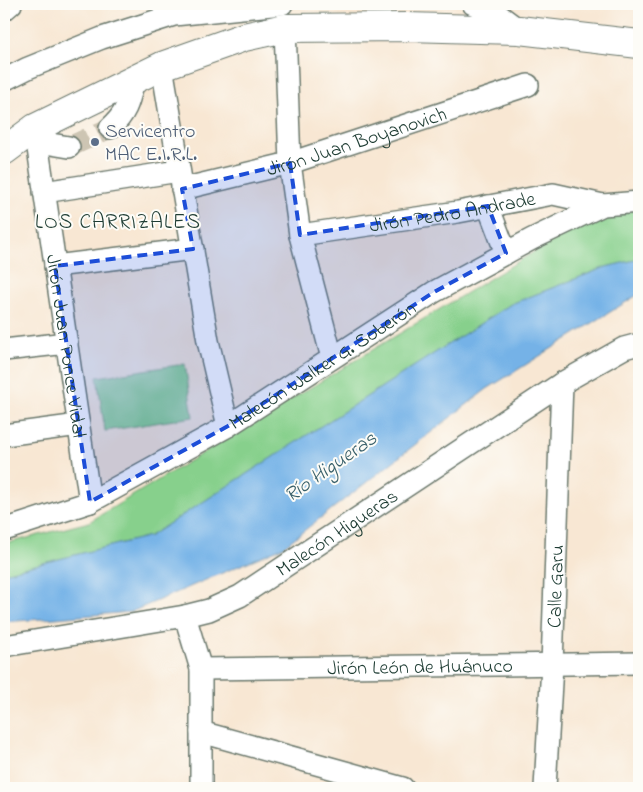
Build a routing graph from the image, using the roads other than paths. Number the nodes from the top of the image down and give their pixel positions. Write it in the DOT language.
graph roads {
  1 [pos="11,4"];
  2 [pos="472,4"];
  3 [pos="4,10"];
  4 [pos="283,16"];
  5 [pos="519,30"];
  6 [pos="639,44"];
  7 [pos="162,66"];
  8 [pos="4,80"];
  9 [pos="134,80"];
  10 [pos="528,85"];
  11 [pos="35,128"];
  12 [pos="110,128"];
  13 [pos="69,147"];
  14 [pos="4,152"];
  15 [pos="290,163"];
  16 [pos="181,180"];
  17 [pos="44,192"];
  18 [pos="639,202"];
  19 [pos="603,205"];
  20 [pos="488,206"];
  21 [pos="300,235"];
  22 [pos="193,249"];
  23 [pos="506,253"];
  24 [pos="55,266"];
  25 [pos="67,343"];
  26 [pos="639,344"];
  27 [pos="4,350"];
  28 [pos="332,358"];
  29 [pos="562,383"];
  30 [pos="79,425"];
  31 [pos="228,426"];
  32 [pos="4,435"];
  33 [pos="90,502"];
  34 [pos="4,530"];
  35 [pos="185,616"];
  36 [pos="4,646"];
  37 [pos="639,662"];
  38 [pos="552,665"];
  39 [pos="200,669"];
  40 [pos="201,732"];
  41 [pos="200,788"];
  42 [pos="403,788"];
  43 [pos="545,788"];
  1 -- 3 [label="street"];
  2 -- 5 [label="street"];
  4 -- 5 [label="highway"];
  4 -- 7 [label="highway"];
  4 -- 8 [label="street"];
  4 -- 15 [label="street"];
  5 -- 6 [label="highway"];
  7 -- 9 [label="highway"];
  7 -- 16 [label="street"];
  9 -- 11 [label="highway"];
  9 -- 12 [label="street"];
  10 -- 15 [label="street, Jirón Juan Boyanovich"];
  11 -- 13 [label="street"];
  11 -- 14 [label="highway"];
  11 -- 17 [label="street, Jirón Juan Ponce Vidal"];
  15 -- 16 [label="street, Jirón Juan Boyanovich"];
  15 -- 21 [label="street"];
  16 -- 17 [label="street, Jirón Juan Boyanovich"];
  16 -- 22 [label="street"];
  17 -- 24 [label="street, Jirón Juan Ponce Vidal"];
  18 -- 19 [label="street, Malecón Walker G. Soberón"];
  19 -- 20 [label="street, Jirón Pedro Andrade"];
  19 -- 23 [label="street, Malecón Walker G. Soberón"];
  20 -- 21 [label="street, Jirón Pedro Andrade"];
  20 -- 23 [label="street"];
  21 -- 28 [label="street"];
  22 -- 24 [label="street"];
  22 -- 31 [label="street"];
  23 -- 28 [label="street, Malecón Walker G. Soberón"];
  24 -- 25 [label="street, Jirón Juan Ponce Vidal"];
  25 -- 27 [label="street"];
  25 -- 30 [label="street, Jirón Juan Ponce Vidal"];
  26 -- 29 [label="street, Malecón Higueras"];
  28 -- 31 [label="street, Malecón Walker G. Soberón"];
  29 -- 35 [label="street, Malecón Higueras"];
  29 -- 38 [label="street, Calle Garu"];
  30 -- 32 [label="street"];
  30 -- 33 [label="street, Jirón Juan Ponce Vidal"];
  31 -- 33 [label="street, Malecón Walker G. Soberón"];
  33 -- 34 [label="street, Malecón Walker G. Soberón"];
  35 -- 36 [label="street, Malecón Higueras"];
  35 -- 39 [label="street"];
  37 -- 38 [label="street, Jirón León de Huánuco"];
  38 -- 39 [label="street, Jirón León de Huánuco"];
  38 -- 43 [label="street, Calle Garu"];
  39 -- 40 [label="street"];
  40 -- 41 [label="street"];
  40 -- 42 [label="street"];
}
